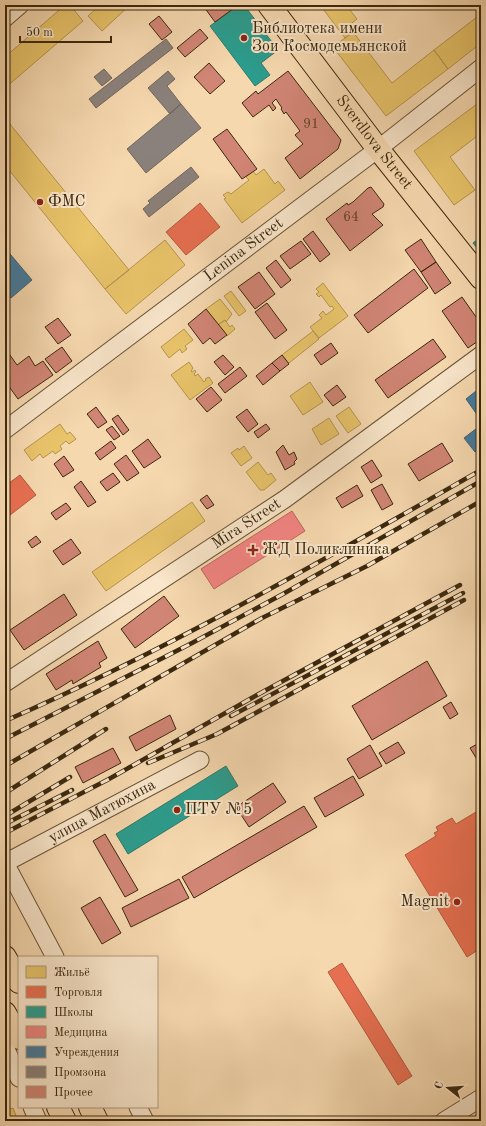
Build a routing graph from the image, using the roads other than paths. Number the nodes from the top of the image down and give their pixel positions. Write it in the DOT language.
graph roads {
  1 [pos="20,5"];
  2 [pos="269,5"];
  3 [pos="5,18"];
  4 [pos="481,68"];
  5 [pos="378,149"];
  6 [pos="481,278"];
  7 [pos="481,355"];
  8 [pos="5,430"];
  9 [pos="5,683"];
  10 [pos="200,760"];
  11 [pos="5,863"];
  12 [pos="54,956"];
  13 [pos="5,957"];
  14 [pos="18,980"];
  15 [pos="5,1013"];
  16 [pos="11,1047"];
  17 [pos="18,1074"];
  18 [pos="481,1098"];
  19 [pos="32,1108"];
  20 [pos="59,1108"];
  21 [pos="91,1108"];
  22 [pos="138,1108"];
  23 [pos="38,1121"];
  24 [pos="66,1121"];
  25 [pos="98,1121"];
  26 [pos="145,1121"];
  27 [pos="444,1121"];
  1 -- 3 [label="street"];
  2 -- 5 [label="main road, Sverdlova Street"];
  4 -- 5 [label="street, Lenina Street"];
  5 -- 6 [label="main road, Sverdlova Street"];
  5 -- 8 [label="street, Lenina Street"];
  7 -- 9 [label="street, Mira Street"];
  10 -- 11 [label="street, улица Матюхина"];
  11 -- 12 [label="street"];
  13 -- 14 [label="main road"];
  15 -- 16 [label="main road"];
  16 -- 17 [label="street"];
  18 -- 27 [label="street"];
  19 -- 23 [label="street"];
  20 -- 24 [label="main road"];
  21 -- 25 [label="main road"];
  22 -- 26 [label="street"];
}
